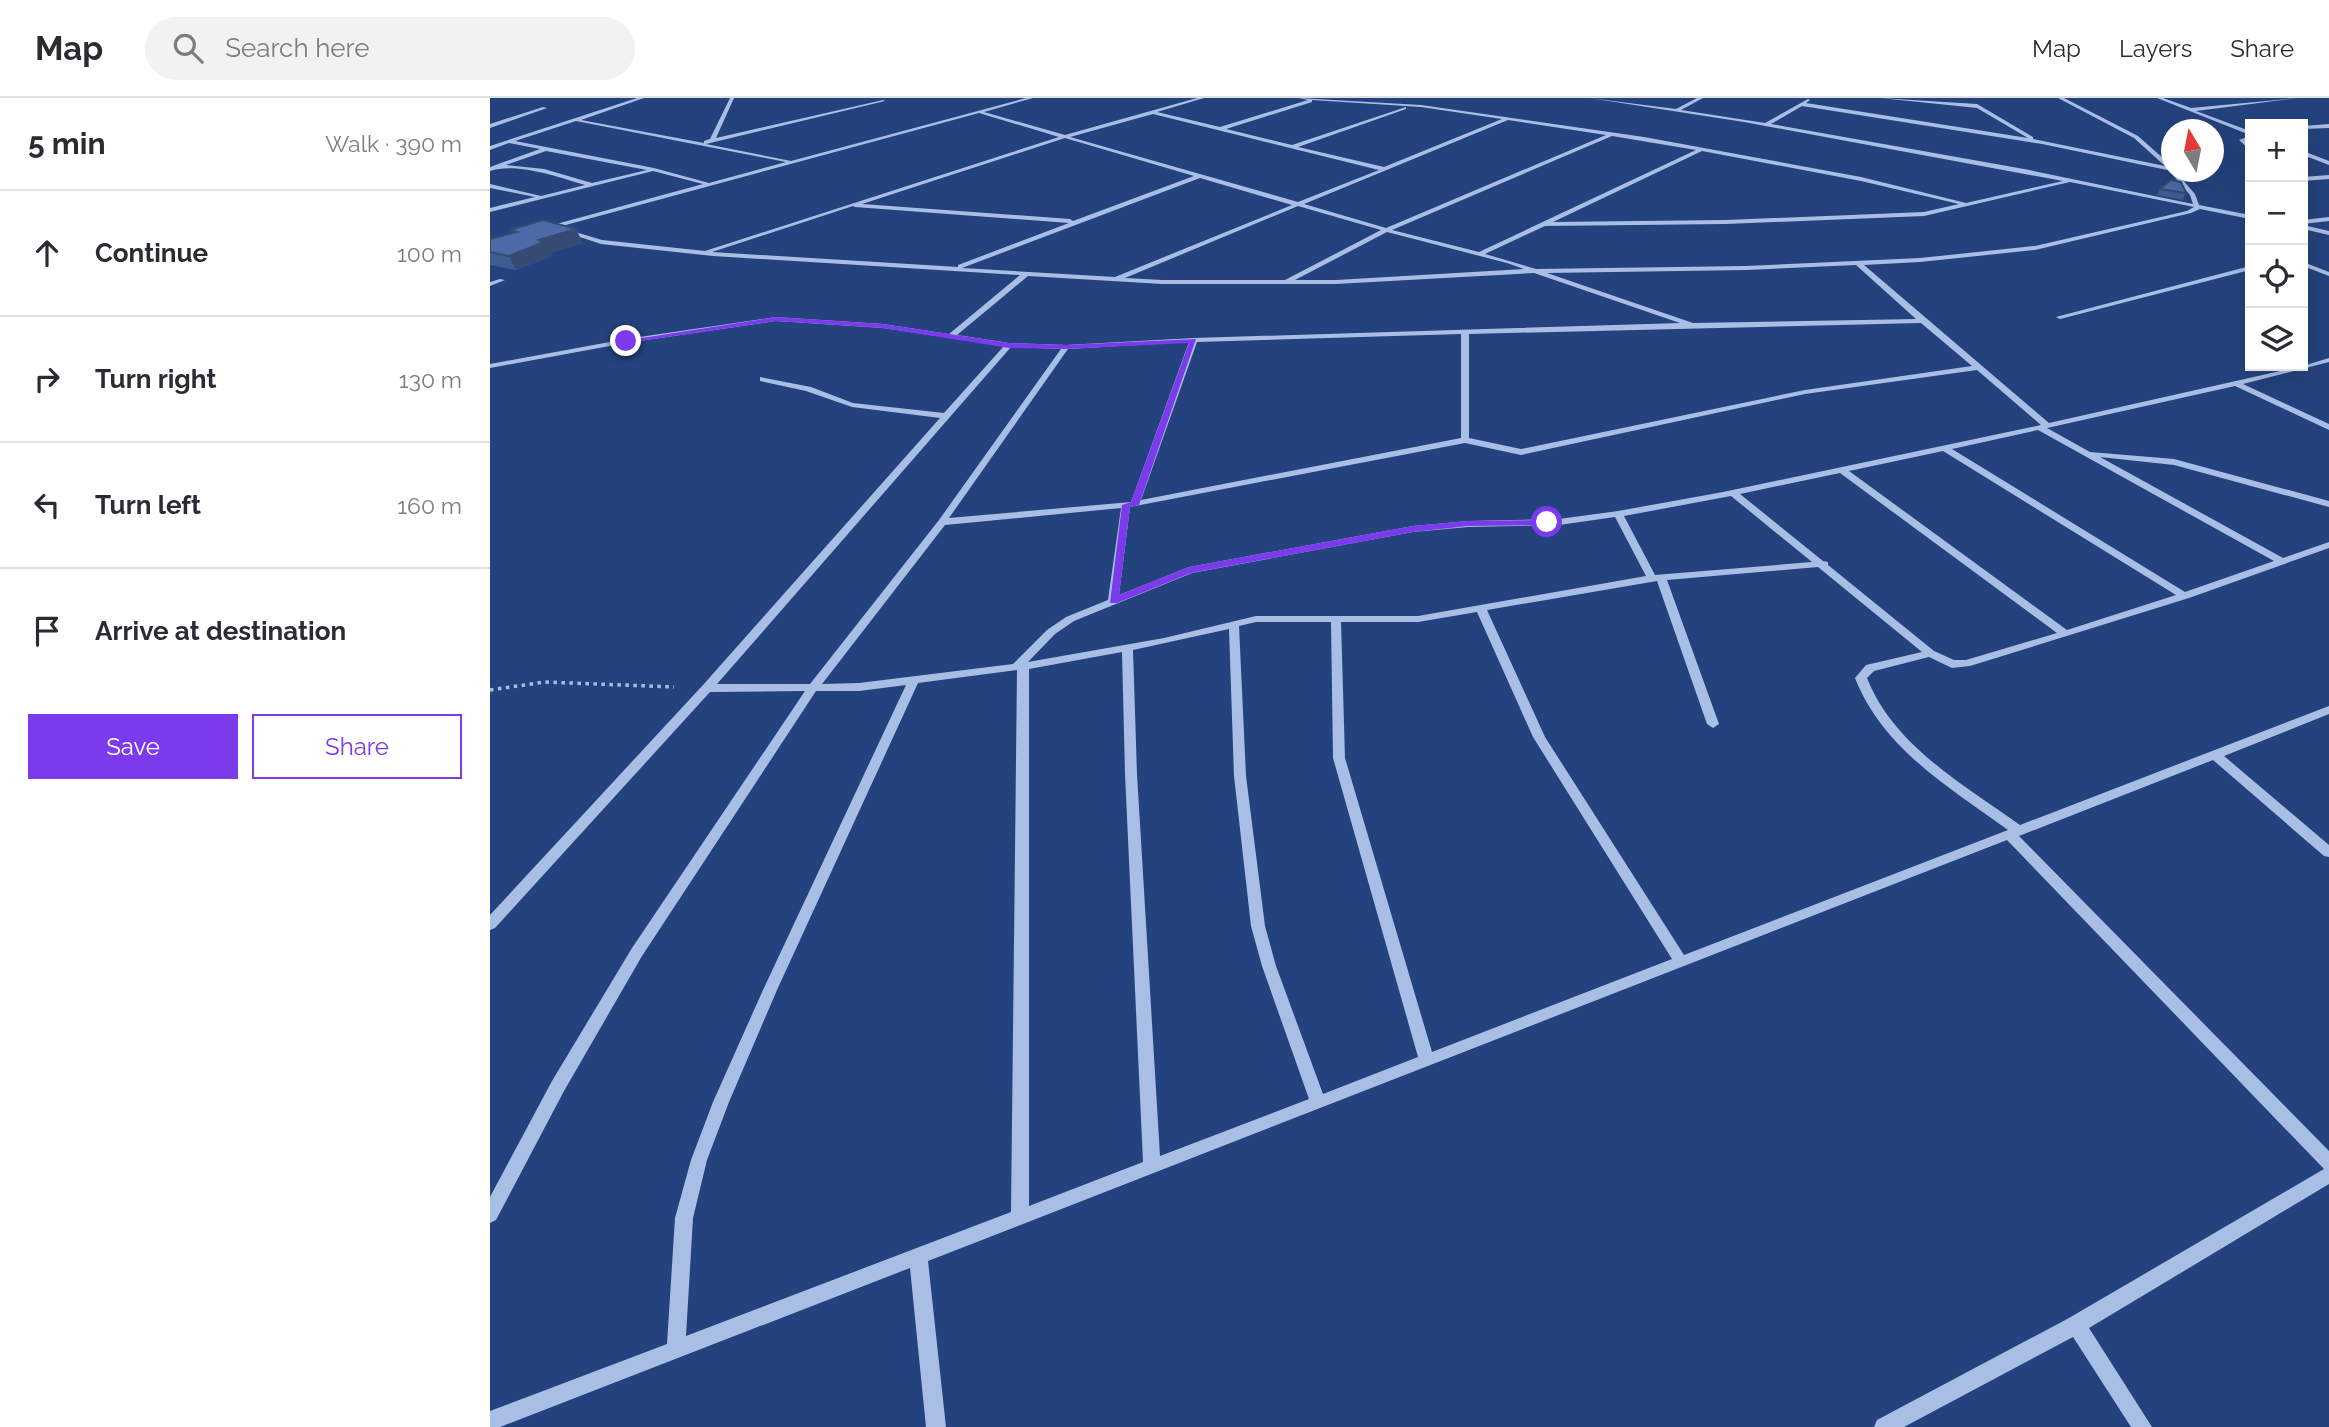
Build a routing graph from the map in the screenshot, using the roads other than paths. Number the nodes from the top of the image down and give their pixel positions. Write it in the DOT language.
graph roads {
  1 [pos="642,98"];
  2 [pos="732,98"];
  3 [pos="1031,98"];
  4 [pos="1202,98"];
  5 [pos="1300,98"];
  6 [pos="1421,98"];
  7 [pos="1591,98"];
  8 [pos="1701,98"];
  9 [pos="1812,98"];
  10 [pos="1882,98"];
  11 [pos="1962,98"];
  12 [pos="2060,98"];
  13 [pos="2159,98"];
  14 [pos="2296,98"];
  15 [pos="1314,99"];
  16 [pos="2265,99"];
  17 [pos="883,101"];
  18 [pos="1801,104"];
  19 [pos="1412,106"];
  20 [pos="1979,107"];
  21 [pos="545,108"];
  22 [pos="2190,110"];
  23 [pos="1675,111"];
  24 [pos="979,112"];
  25 [pos="1151,113"];
  26 [pos="1507,119"];
  27 [pos="576,120"];
  28 [pos="1766,125"];
  29 [pos="490,126"];
  30 [pos="2328,127"];
  31 [pos="2308,128"];
  32 [pos="1220,129"];
  33 [pos="2245,132"];
  34 [pos="1612,134"];
  35 [pos="1064,137"];
  36 [pos="712,141"];
  37 [pos="2035,141"];
  38 [pos="510,142"];
  39 [pos="700,144"];
  40 [pos="1292,147"];
  41 [pos="490,148"];
  42 [pos="546,149"];
  43 [pos="1702,149"];
  44 [pos="2308,155"];
  45 [pos="2161,160"];
  46 [pos="793,162"];
  47 [pos="2329,163"];
  48 [pos="499,166"];
  49 [pos="2161,168"];
  50 [pos="490,169"];
  51 [pos="1384,169"];
  52 [pos="654,170"];
  53 [pos="1199,176"];
  54 [pos="2329,177"];
  55 [pos="2308,179"];
  56 [pos="2071,181"];
  57 [pos="2182,182"];
  58 [pos="709,184"];
  59 [pos="591,185"];
  60 [pos="490,186"];
  61 [pos="541,197"];
  62 [pos="847,204"];
  63 [pos="1296,204"];
  64 [pos="1969,205"];
  65 [pos="2197,208"];
  66 [pos="490,210"];
  67 [pos="2245,216"];
  68 [pos="2329,219"];
  69 [pos="1077,222"];
  70 [pos="2308,223"];
  71 [pos="1544,224"];
  72 [pos="552,226"];
  73 [pos="2308,226"];
  74 [pos="539,230"];
  75 [pos="1386,230"];
  76 [pos="2329,233"];
  77 [pos="701,253"];
  78 [pos="1480,254"];
  79 [pos="1858,263"];
  80 [pos="2308,266"];
  81 [pos="953,268"];
  82 [pos="2245,269"];
  83 [pos="1533,271"];
  84 [pos="1027,273"];
  85 [pos="2329,274"];
  86 [pos="1115,279"];
  87 [pos="502,280"];
  88 [pos="1284,282"];
  89 [pos="490,284"];
  90 [pos="2060,317"];
  91 [pos="1923,321"];
  92 [pos="1692,325"];
  93 [pos="1465,332"];
  94 [pos="951,336"];
  95 [pos="1194,340"];
  96 [pos="1009,345"];
  97 [pos="1066,347"];
  98 [pos="2329,360"];
  99 [pos="2318,363"];
  100 [pos="490,366"];
  101 [pos="2329,367"];
  102 [pos="1978,368"];
  103 [pos="763,379"];
  104 [pos="2236,383"];
  105 [pos="947,416"];
  106 [pos="2043,427"];
  107 [pos="2329,427"];
  108 [pos="1465,440"];
  109 [pos="1944,448"];
  110 [pos="2087,454"];
  111 [pos="1842,470"];
  112 [pos="1733,493"];
  113 [pos="2329,504"];
  114 [pos="1131,505"];
  115 [pos="1618,514"];
  116 [pos="942,522"];
  117 [pos="2329,545"];
  118 [pos="2283,562"];
  119 [pos="1824,564"];
  120 [pos="1657,578"];
  121 [pos="2185,596"];
  122 [pos="1114,601"];
  123 [pos="1481,609"];
  124 [pos="1336,619"];
  125 [pos="1234,624"];
  126 [pos="2066,634"];
  127 [pos="1127,648"];
  128 [pos="1930,653"];
  129 [pos="1020,667"];
  130 [pos="914,680"];
  131 [pos="813,687"];
  132 [pos="707,688"];
  133 [pos="2329,710"];
  134 [pos="1713,724"];
  135 [pos="2214,754"];
  136 [pos="2014,832"];
  137 [pos="2329,852"];
  138 [pos="490,924"];
  139 [pos="1681,962"];
  140 [pos="1427,1061"];
  141 [pos="1318,1103"];
  142 [pos="2329,1164"];
  143 [pos="1152,1167"];
  144 [pos="2329,1175"];
  145 [pos="490,1214"];
  146 [pos="1020,1217"];
  147 [pos="918,1256"];
  148 [pos="2076,1325"];
  149 [pos="676,1349"];
  150 [pos="490,1421"];
  151 [pos="936,1427"];
  152 [pos="1884,1427"];
  153 [pos="2142,1427"];
  1 -- 27 [label="street"];
  2 -- 36 [label="street"];
  3 -- 24 [label="street"];
  4 -- 25 [label="street"];
  5 -- 15 [label="street"];
  6 -- 19 [label="street"];
  7 -- 23 [label="street"];
  8 -- 23 [label="street"];
  9 -- 18 [label="street"];
  10 -- 20 [label="street"];
  11 -- 20 [label="street"];
  12 -- 45 [label="street"];
  13 -- 22 [label="street"];
  14 -- 16 [label="street"];
  15 -- 19 [label="street"];
  15 -- 32 [label="street"];
  16 -- 22 [label="street"];
  17 -- 36 [label="street"];
  18 -- 28 [label="street"];
  18 -- 37 [label="street"];
  19 -- 26 [label="street"];
  19 -- 40 [label="street"];
  20 -- 37 [label="street"];
  21 -- 29 [label="street"];
  22 -- 33 [label="street"];
  23 -- 28 [label="street"];
  24 -- 35 [label="street"];
  24 -- 46 [label="street"];
  25 -- 32 [label="street"];
  25 -- 35 [label="street"];
  26 -- 34 [label="street"];
  26 -- 51 [label="street"];
  27 -- 38 [label="street"];
  27 -- 39 [label="street"];
  28 -- 56 [label="street"];
  30 -- 31 [label="street"];
  32 -- 40 [label="street"];
  34 -- 43 [label="street"];
  34 -- 75 [label="street"];
  35 -- 53 [label="street"];
  35 -- 62 [label="street"];
  36 -- 39 [label="street"];
  37 -- 49 [label="street"];
  38 -- 41 [label="street"];
  38 -- 42 [label="street"];
  39 -- 46 [label="street"];
  40 -- 51 [label="street"];
  42 -- 48 [label="street"];
  42 -- 52 [label="street"];
  43 -- 64 [label="street"];
  43 -- 71 [label="street"];
  44 -- 47 [label="street"];
  46 -- 58 [label="street"];
  48 -- 50 [label="street"];
  48 -- 59 [label="street"];
  51 -- 63 [label="street"];
  52 -- 58 [label="street"];
  52 -- 59 [label="street"];
  53 -- 63 [label="street"];
  53 -- 69 [label="street"];
  54 -- 55 [label="street"];
  56 -- 64 [label="street"];
  56 -- 65 [label="street"];
  57 -- 65 [label="street"];
  58 -- 72 [label="street"];
  59 -- 61 [label="street"];
  60 -- 61 [label="street"];
  61 -- 66 [label="street"];
  62 -- 69 [label="street"];
  62 -- 77 [label="street"];
  63 -- 75 [label="street"];
  63 -- 86 [label="street"];
  64 -- 71 [label="street"];
  65 -- 67 [label="street"];
  65 -- 79 [label="street"];
  68 -- 70 [label="street"];
  69 -- 81 [label="street"];
  71 -- 78 [label="street"];
  72 -- 74 [label="street"];
  72 -- 77 [label="street"];
  73 -- 76 [label="street"];
  75 -- 78 [label="street"];
  75 -- 88 [label="street"];
  77 -- 81 [label="street"];
  78 -- 83 [label="street"];
  79 -- 83 [label="street"];
  79 -- 91 [label="street"];
  80 -- 85 [label="street"];
  81 -- 84 [label="street"];
  82 -- 90 [label="street"];
  83 -- 88 [label="street"];
  83 -- 92 [label="street"];
  84 -- 86 [label="street"];
  84 -- 94 [label="street"];
  86 -- 88 [label="street"];
  87 -- 89 [label="street"];
  91 -- 92 [label="street"];
  91 -- 102 [label="street"];
  92 -- 93 [label="street"];
  93 -- 95 [label="street"];
  93 -- 108 [label="street"];
  94 -- 96 [label="street"];
  94 -- 100 [label="street"];
  95 -- 97 [label="street"];
  95 -- 114 [label="street"];
  96 -- 97 [label="street"];
  96 -- 105 [label="street"];
  97 -- 116 [label="street"];
  98 -- 99 [label="street"];
  99 -- 101 [label="street"];
  99 -- 104 [label="street"];
  102 -- 106 [label="street"];
  102 -- 108 [label="street"];
  103 -- 105 [label="street"];
  104 -- 106 [label="street"];
  104 -- 107 [label="street"];
  105 -- 132 [label="street"];
  106 -- 109 [label="street"];
  106 -- 110 [label="street"];
  108 -- 114 [label="street"];
  109 -- 111 [label="street"];
  109 -- 121 [label="street"];
  110 -- 113 [label="street"];
  110 -- 118 [label="street"];
  111 -- 112 [label="street"];
  111 -- 126 [label="street"];
  112 -- 115 [label="street"];
  112 -- 119 [label="street"];
  114 -- 116 [label="street"];
  114 -- 122 [label="street"];
  115 -- 120 [label="street"];
  115 -- 122 [label="street"];
  116 -- 131 [label="street"];
  117 -- 118 [label="street"];
  118 -- 121 [label="street"];
  119 -- 120 [label="street"];
  119 -- 128 [label="street"];
  120 -- 123 [label="street"];
  120 -- 134 [label="street"];
  121 -- 126 [label="street"];
  122 -- 129 [label="street"];
  123 -- 124 [label="street"];
  123 -- 139 [label="street"];
  124 -- 125 [label="street"];
  124 -- 140 [label="street"];
  125 -- 127 [label="street"];
  125 -- 141 [label="street"];
  126 -- 128 [label="street"];
  127 -- 129 [label="street"];
  127 -- 143 [label="street"];
  128 -- 136 [label="street"];
  129 -- 130 [label="street"];
  129 -- 146 [label="street"];
  130 -- 131 [label="street"];
  130 -- 149 [label="street"];
  131 -- 132 [label="street"];
  131 -- 145 [label="street"];
  132 -- 138 [label="street"];
  133 -- 135 [label="street"];
  135 -- 136 [label="street"];
  135 -- 137 [label="street"];
  136 -- 139 [label="street"];
  136 -- 142 [label="street"];
  139 -- 140 [label="street"];
  140 -- 141 [label="street"];
  141 -- 143 [label="street"];
  143 -- 146 [label="street"];
  144 -- 148 [label="street"];
  146 -- 147 [label="street"];
  147 -- 149 [label="street"];
  147 -- 151 [label="street"];
  148 -- 152 [label="street"];
  148 -- 153 [label="street"];
  149 -- 150 [label="street"];
}
